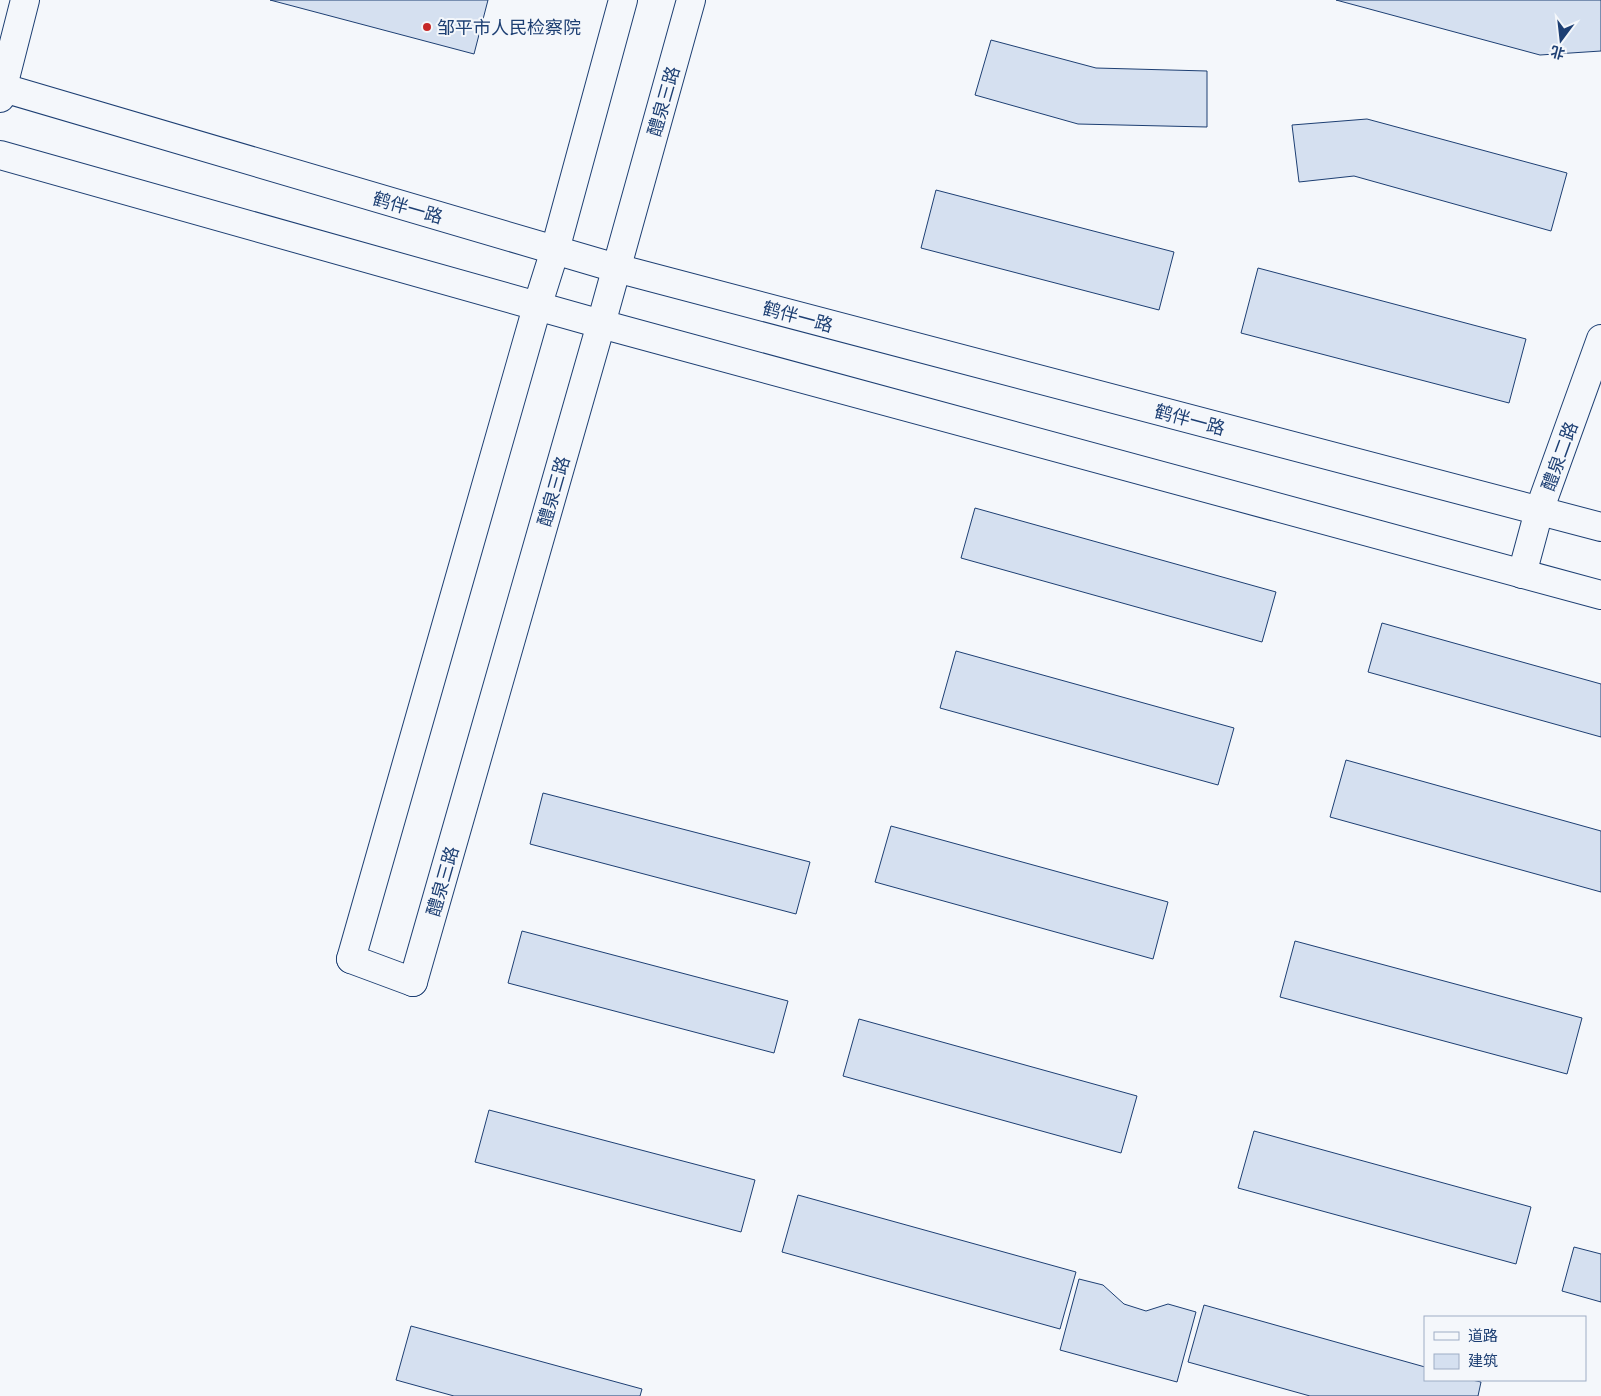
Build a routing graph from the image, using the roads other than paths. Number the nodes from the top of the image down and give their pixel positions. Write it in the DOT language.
graph roads {
  1 [pos="26,0"];
  2 [pos="623,0"];
  3 [pos="691,0"];
  4 [pos="1,91"];
  5 [pos="0,155"];
  6 [pos="555,250"];
  7 [pos="616,268"];
  8 [pos="537,307"];
  9 [pos="601,324"];
  10 [pos="1601,339"];
  11 [pos="1539,511"];
  12 [pos="1601,527"];
  13 [pos="1522,574"];
  14 [pos="1601,595"];
  1 -- 4 [label="main road"];
  2 -- 6 [label="main road"];
  3 -- 7 [label="main road, 醴泉三路"];
  4 -- 6 [label="main road, 鹤伴一路"];
  5 -- 8 [label="main road"];
  6 -- 7 [label="main road, 鹤伴一路"];
  6 -- 8 [label="main road"];
  7 -- 9 [label="main road, 醴泉三路"];
  7 -- 11 [label="main road, 鹤伴一路"];
  8 -- 9 [label="main road"];
  8 -- 9 [label="main road, 醴泉三路"];
  9 -- 13 [label="main road"];
  10 -- 11 [label="main road, 醴泉二路"];
  11 -- 12 [label="main road, 鹤伴一路"];
  11 -- 13 [label="main road, 醴泉二路"];
  13 -- 14 [label="main road"];
}
